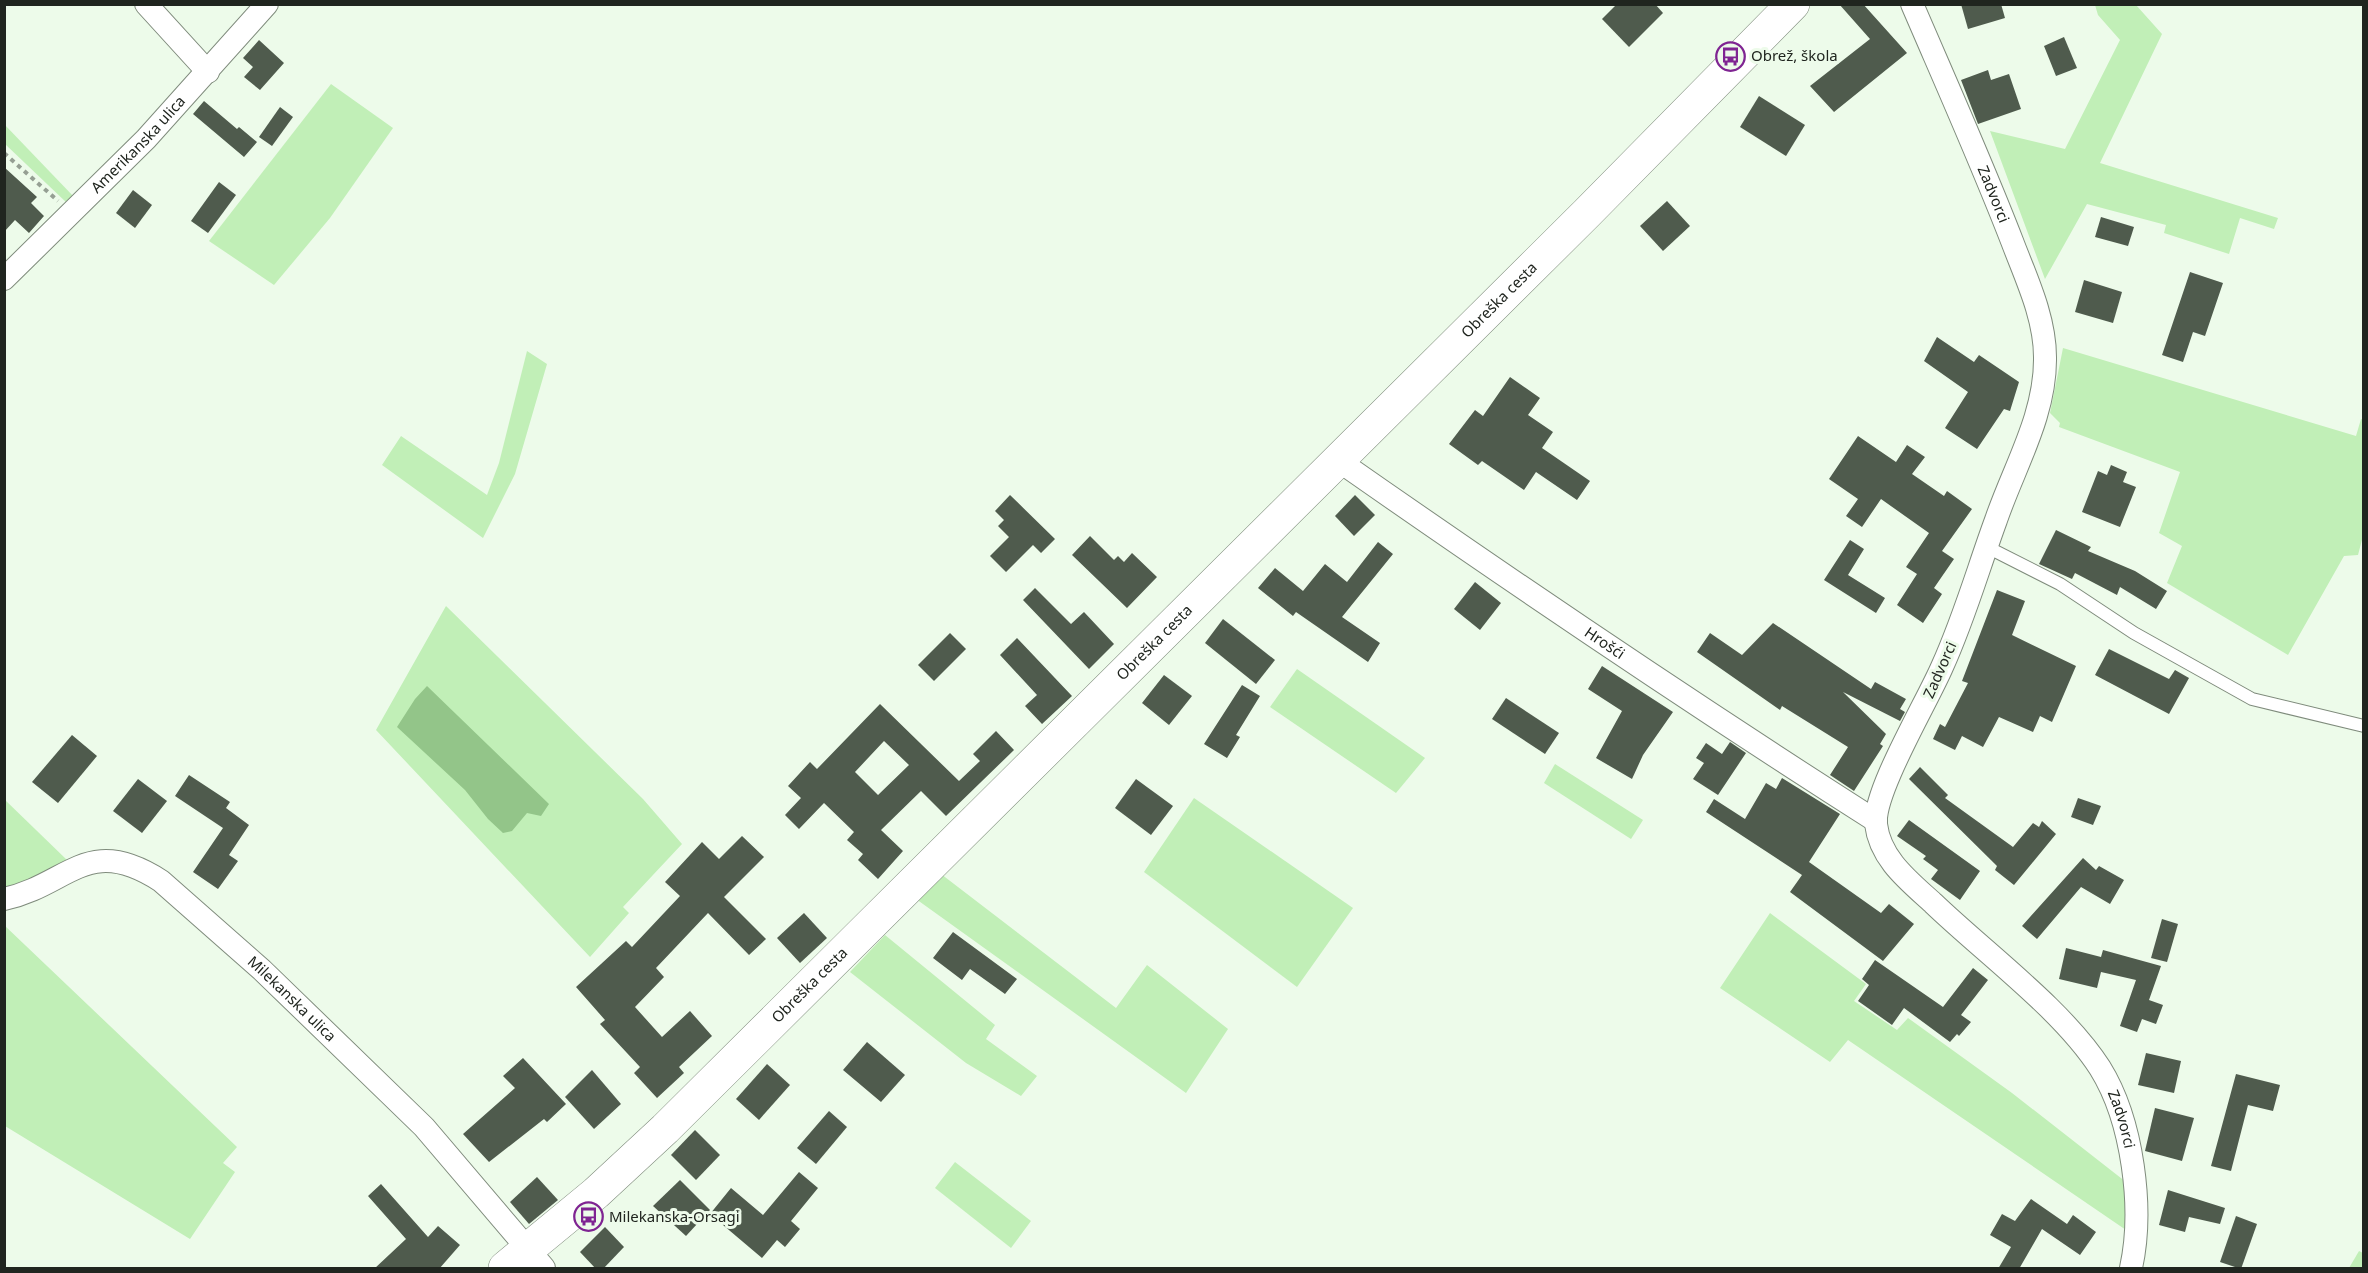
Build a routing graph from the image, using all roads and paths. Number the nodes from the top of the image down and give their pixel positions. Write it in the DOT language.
graph roads {
  1 [pos="146,4"];
  2 [pos="267,4"];
  3 [pos="1793,4"];
  4 [pos="1912,4"];
  5 [pos="208,72"];
  6 [pos="4,153"];
  7 [pos="70,212"];
  8 [pos="4,279"];
  9 [pos="1339,461"];
  10 [pos="1986,547"];
  11 [pos="2364,726"];
  12 [pos="1876,821"];
  13 [pos="4,899"];
  14 [pos="526,1262"];
  15 [pos="2131,1269"];
  1 -- 5 [label="street"];
  2 -- 5 [label="street, Amerikanska ulica"];
  3 -- 9 [label="main road, Obreška cesta"];
  4 -- 10 [label="street, Zadvorci"];
  5 -- 7 [label="street, Amerikanska ulica"];
  6 -- 7 [label="path"];
  7 -- 8 [label="street, Amerikanska ulica"];
  9 -- 12 [label="street, Hrošći"];
  9 -- 14 [label="main road, Obreška cesta"];
  10 -- 11 [label="lane"];
  10 -- 12 [label="street, Zadvorci"];
  12 -- 15 [label="street, Zadvorci"];
  13 -- 14 [label="street, Milekanska ulica"];
}
